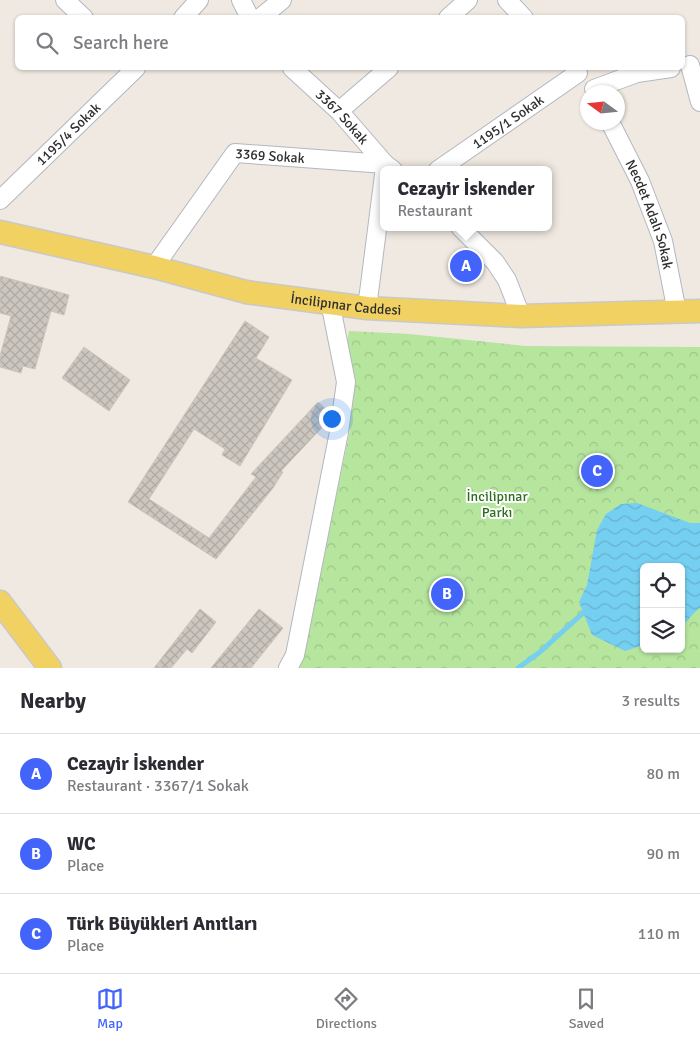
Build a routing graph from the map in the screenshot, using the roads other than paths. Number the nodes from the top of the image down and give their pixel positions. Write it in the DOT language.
graph roads {
  1 [pos="65,0"];
  2 [pos="199,0"];
  3 [pos="241,0"];
  4 [pos="282,0"];
  5 [pos="468,0"];
  6 [pos="506,0"];
  7 [pos="81,15"];
  8 [pos="186,15"];
  9 [pos="248,15"];
  10 [pos="264,15"];
  11 [pos="451,15"];
  12 [pos="521,15"];
  13 [pos="691,64"];
  14 [pos="134,70"];
  15 [pos="294,70"];
  16 [pos="387,70"];
  17 [pos="575,70"];
  18 [pos="657,70"];
  19 [pos="589,85"];
  20 [pos="608,85"];
  21 [pos="700,102"];
  22 [pos="338,111"];
  23 [pos="614,130"];
  24 [pos="383,166"];
  25 [pos="443,166"];
  26 [pos="380,169"];
  27 [pos="0,200"];
  28 [pos="380,214"];
  29 [pos="464,231"];
  30 [pos="0,232"];
  31 [pos="154,267"];
  32 [pos="330,302"];
  33 [pos="367,308"];
  34 [pos="700,311"];
  35 [pos="677,312"];
  36 [pos="521,316"];
  37 [pos="0,602"];
  38 [pos="50,668"];
  39 [pos="288,668"];
  1 -- 7 [label="street"];
  2 -- 8 [label="street"];
  3 -- 9 [label="street"];
  4 -- 10 [label="street"];
  5 -- 11 [label="street"];
  6 -- 12 [label="street"];
  13 -- 21 [label="street"];
  14 -- 27 [label="street, 1195/4 Sokak"];
  15 -- 22 [label="street, 3367 Sokak"];
  16 -- 22 [label="street"];
  17 -- 19 [label="street"];
  17 -- 25 [label="street, 1195/1 Sokak"];
  18 -- 20 [label="street"];
  22 -- 24 [label="street, 3367 Sokak"];
  23 -- 35 [label="street, Necdet Adalı Sokak"];
  26 -- 31 [label="street, 3369 Sokak"];
  28 -- 33 [label="street"];
  29 -- 36 [label="street"];
  30 -- 31 [label="main road, İncilipınar Caddesi"];
  31 -- 32 [label="main road, İncilipınar Caddesi"];
  32 -- 33 [label="main road, İncilipınar Caddesi"];
  32 -- 39 [label="street"];
  33 -- 36 [label="main road, İncilipınar Caddesi"];
  34 -- 35 [label="main road, İncilipınar Caddesi"];
  35 -- 36 [label="main road, İncilipınar Caddesi"];
  37 -- 38 [label="main road"];
}
